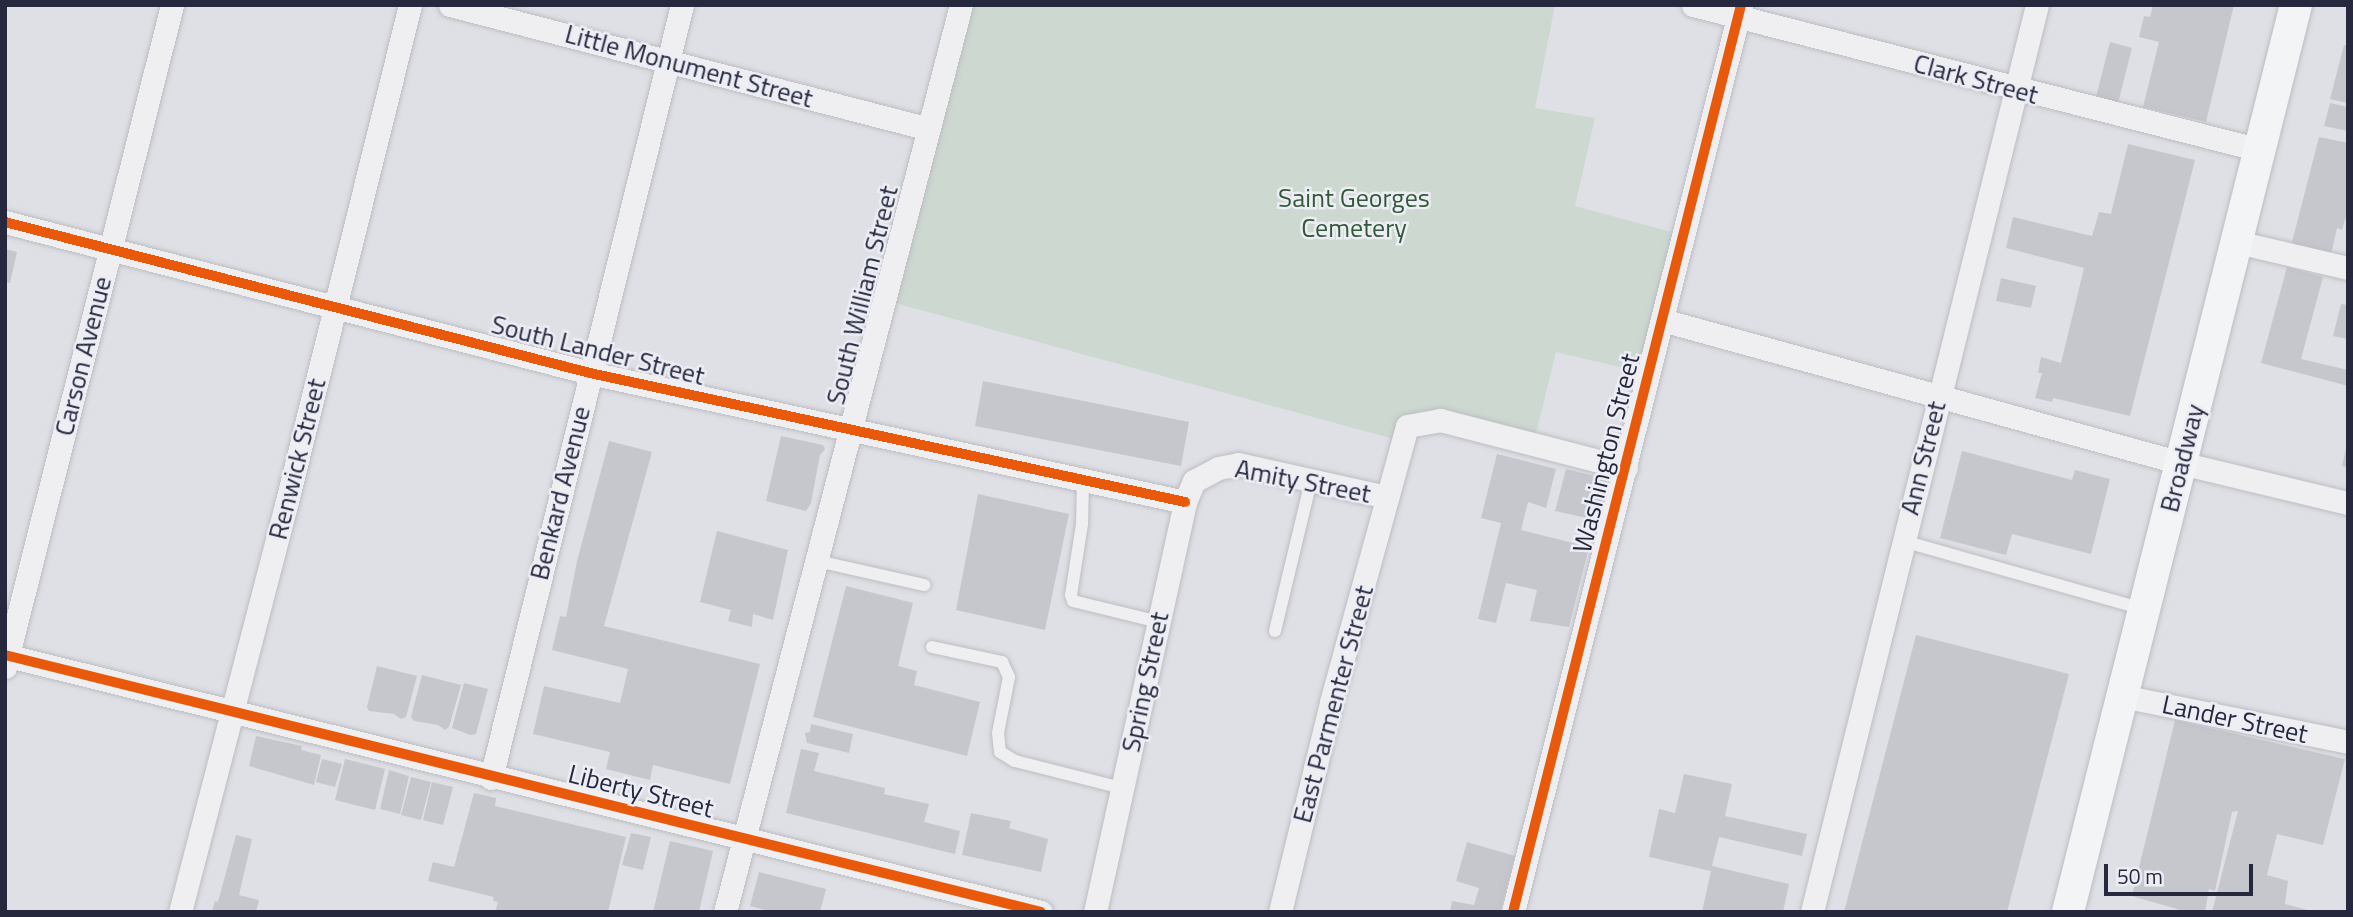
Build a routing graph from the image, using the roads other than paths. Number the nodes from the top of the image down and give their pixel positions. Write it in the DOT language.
graph roads {
  1 [pos="173,5"];
  2 [pos="410,5"];
  3 [pos="450,5"];
  4 [pos="682,5"];
  5 [pos="961,5"];
  6 [pos="1693,5"];
  7 [pos="2037,5"];
  8 [pos="2296,5"];
  9 [pos="1740,11"];
  10 [pos="669,60"];
  11 [pos="2016,89"];
  12 [pos="928,129"];
  13 [pos="2260,150"];
  14 [pos="5,222"];
  15 [pos="2237,242"];
  16 [pos="110,249"];
  17 [pos="2348,268"];
  18 [pos="334,307"];
  19 [pos="1662,320"];
  20 [pos="590,373"];
  21 [pos="1938,394"];
  22 [pos="850,432"];
  23 [pos="2181,463"];
  24 [pos="1218,468"];
  25 [pos="1626,468"];
  26 [pos="1083,481"];
  27 [pos="1311,481"];
  28 [pos="1387,497"];
  29 [pos="1185,502"];
  30 [pos="2348,503"];
  31 [pos="1903,541"];
  32 [pos="817,561"];
  33 [pos="924,585"];
  34 [pos="2144,610"];
  35 [pos="1159,622"];
  36 [pos="1275,631"];
  37 [pos="932,647"];
  38 [pos="6,659"];
  39 [pos="2122,696"];
  40 [pos="231,711"];
  41 [pos="2348,742"];
  42 [pos="491,778"];
  43 [pos="1122,788"];
  44 [pos="745,841"];
  45 [pos="180,912"];
  46 [pos="725,912"];
  47 [pos="1041,912"];
  48 [pos="1095,912"];
  49 [pos="1280,912"];
  50 [pos="1513,912"];
  51 [pos="1812,912"];
  52 [pos="2068,912"];
  1 -- 16 [label="street, Carson Avenue"];
  2 -- 18 [label="street, Renwick Street"];
  3 -- 10 [label="street, Little Monument Street"];
  4 -- 10 [label="street, Benkard Avenue"];
  5 -- 12 [label="street, South William Street"];
  6 -- 9 [label="street, Clark Street"];
  7 -- 11 [label="street, Ann Street"];
  8 -- 13 [label="street, Broadway"];
  9 -- 11 [label="street, Clark Street"];
  9 -- 19 [label="street, Washington Street"];
  10 -- 12 [label="street, Little Monument Street"];
  10 -- 20 [label="street, Benkard Avenue"];
  11 -- 13 [label="street, Clark Street"];
  11 -- 21 [label="street, Ann Street"];
  12 -- 22 [label="street, South William Street"];
  13 -- 15 [label="street, Broadway"];
  14 -- 16 [label="street, South Lander Street"];
  15 -- 17 [label="street"];
  15 -- 23 [label="street, Broadway"];
  16 -- 18 [label="street, South Lander Street"];
  16 -- 38 [label="street, Carson Avenue"];
  18 -- 20 [label="street, South Lander Street"];
  18 -- 40 [label="street, Renwick Street"];
  19 -- 21 [label="street"];
  19 -- 25 [label="street, Washington Street"];
  20 -- 22 [label="street, South Lander Street"];
  20 -- 42 [label="street, Benkard Avenue"];
  21 -- 23 [label="street"];
  21 -- 31 [label="street, Ann Street"];
  22 -- 26 [label="street, South Lander Street"];
  22 -- 32 [label="street, South William Street"];
  23 -- 30 [label="street"];
  23 -- 34 [label="street, Broadway"];
  24 -- 27 [label="street, Amity Street"];
  24 -- 29 [label="street, Spring Street"];
  25 -- 28 [label="street, East Parmenter Street"];
  25 -- 50 [label="street, Washington Street"];
  26 -- 29 [label="street, South Lander Street"];
  26 -- 35 [label="lane"];
  27 -- 28 [label="street, Amity Street"];
  27 -- 36 [label="lane"];
  28 -- 49 [label="street, East Parmenter Street"];
  29 -- 35 [label="street, Spring Street"];
  31 -- 34 [label="lane"];
  31 -- 51 [label="street, Ann Street"];
  32 -- 33 [label="lane"];
  32 -- 44 [label="street, South William Street"];
  34 -- 39 [label="street, Broadway"];
  35 -- 43 [label="street, Spring Street"];
  37 -- 43 [label="lane"];
  38 -- 40 [label="street, Liberty Street"];
  39 -- 41 [label="street, Lander Street"];
  39 -- 52 [label="street, Broadway"];
  40 -- 42 [label="street, Liberty Street"];
  40 -- 45 [label="street, Renwick Street"];
  42 -- 44 [label="street, Liberty Street"];
  43 -- 48 [label="street, Spring Street"];
  44 -- 46 [label="street, South William Street"];
  44 -- 47 [label="street, Liberty Street"];
}
